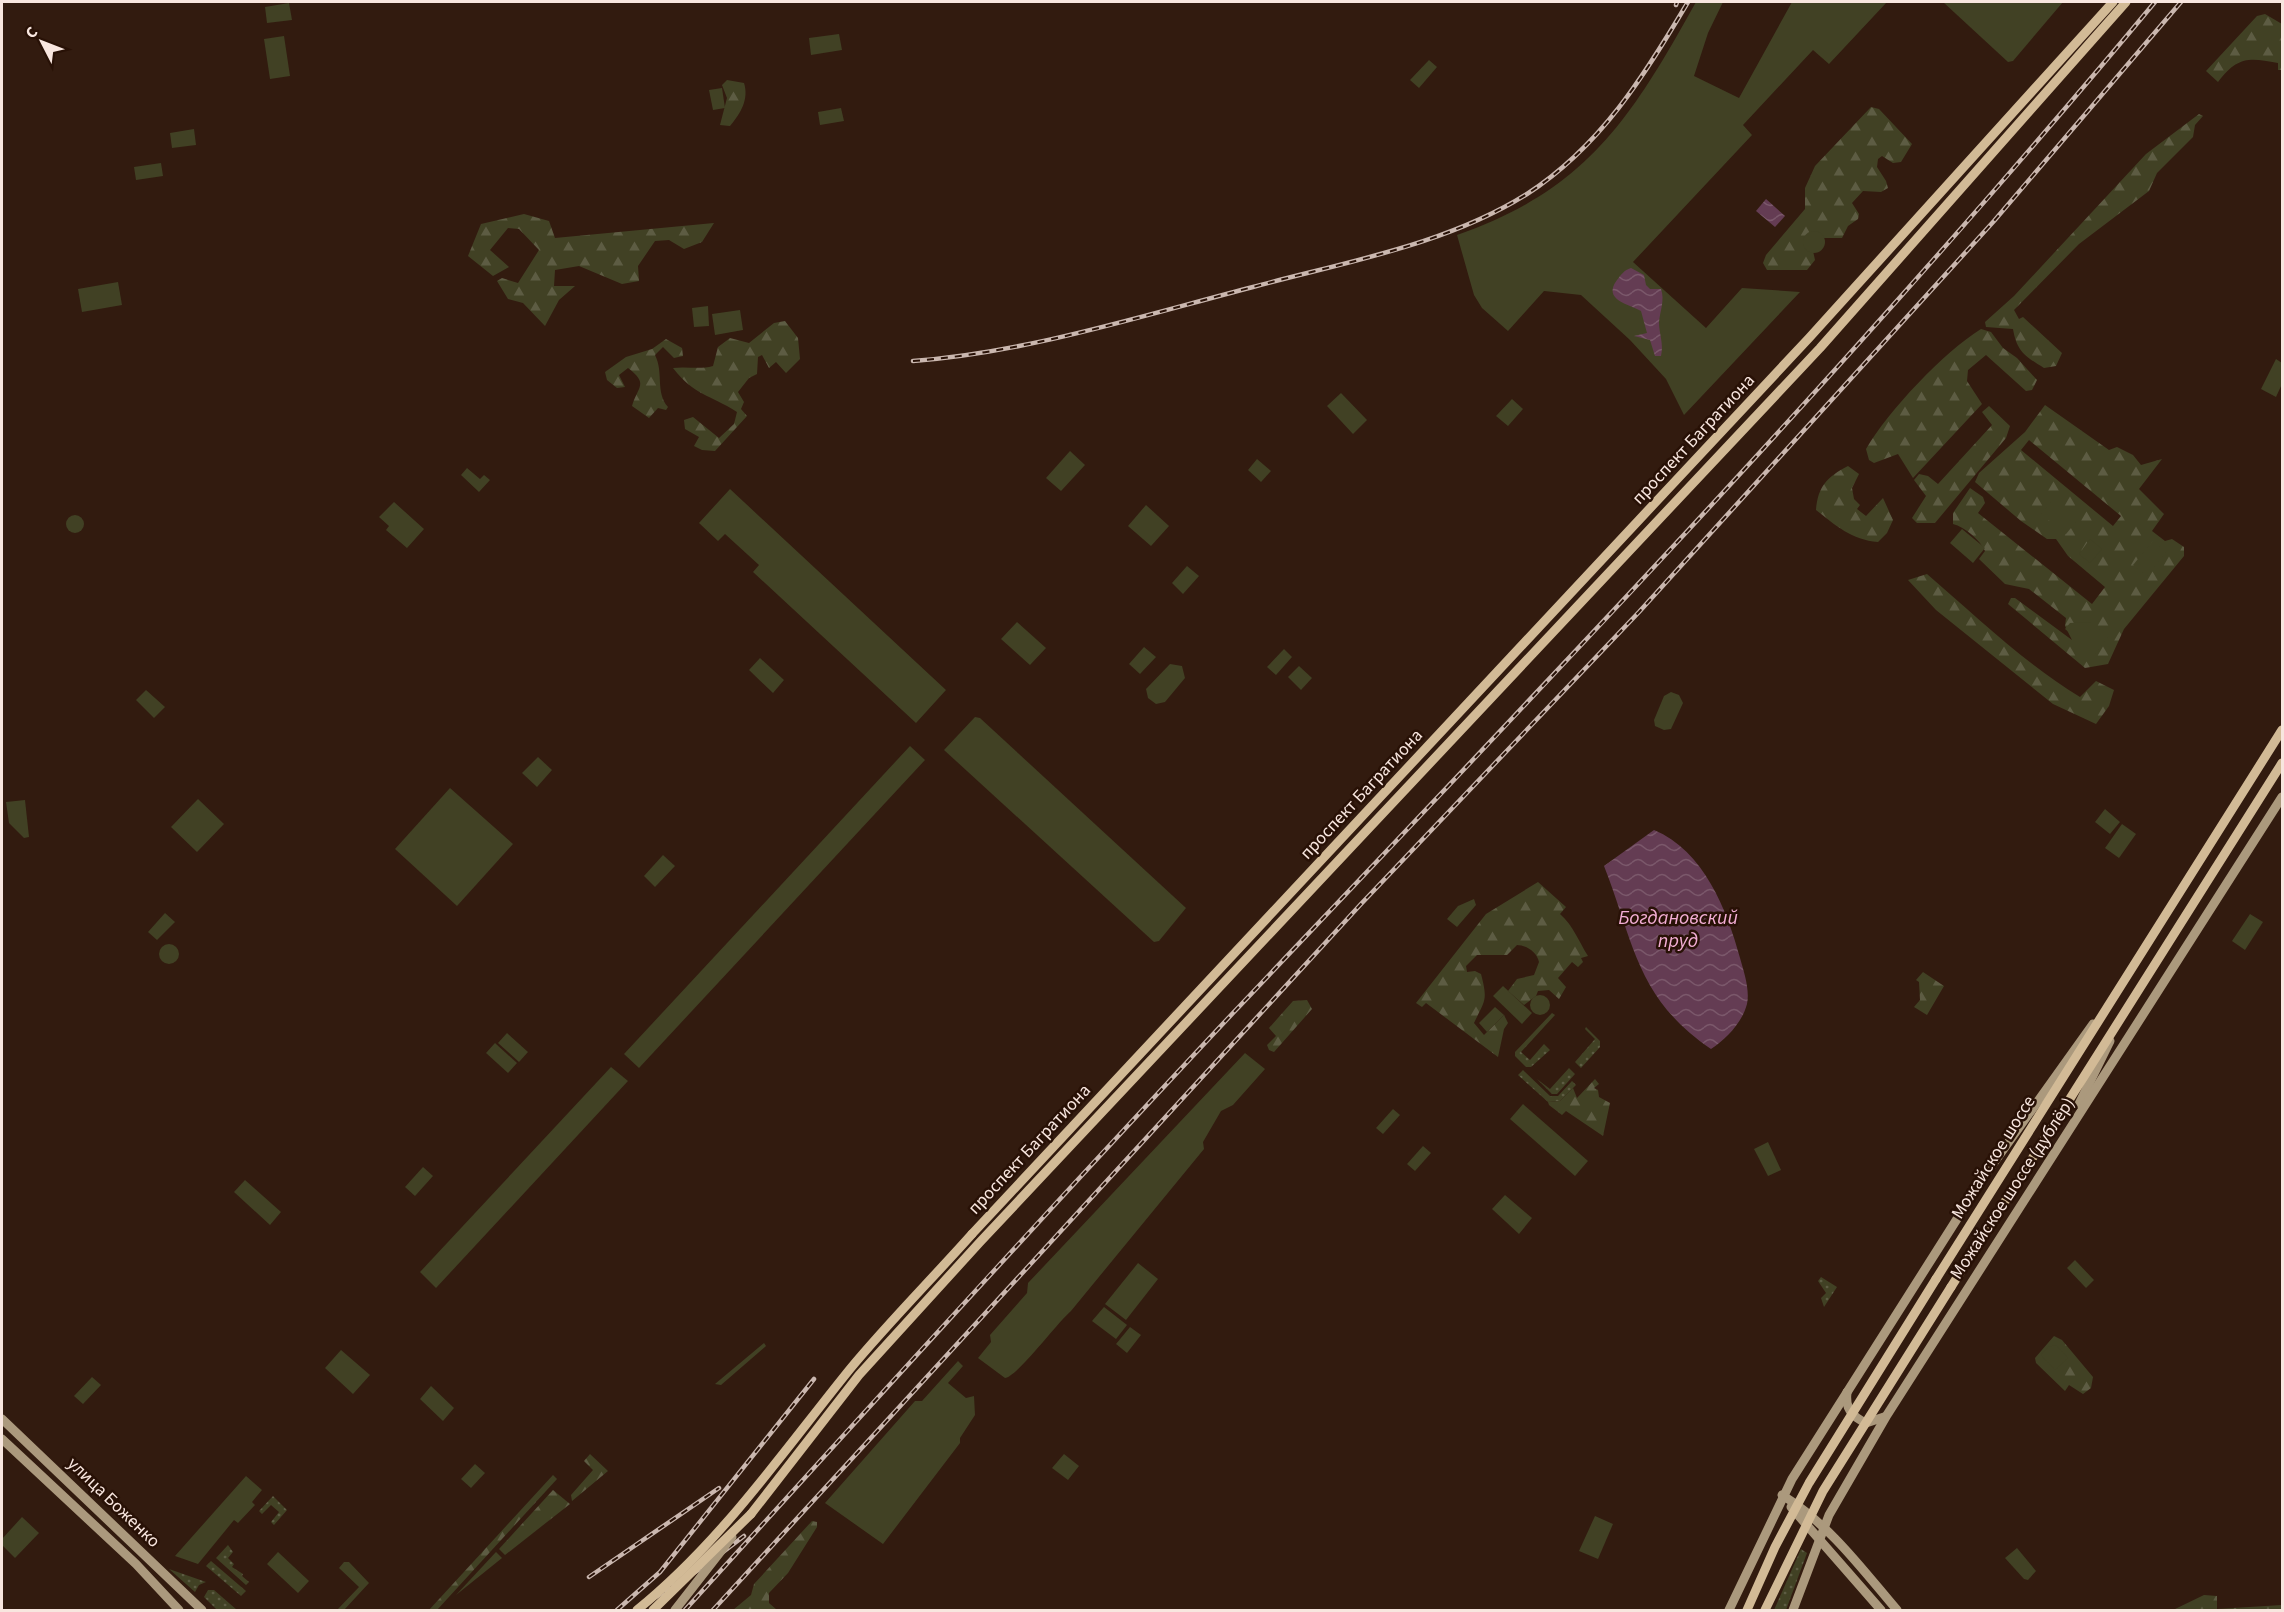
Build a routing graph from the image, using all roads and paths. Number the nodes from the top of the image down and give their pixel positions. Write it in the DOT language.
graph roads {
  1 [pos="2113,2"];
  2 [pos="2126,2"];
  3 [pos="2283,730"];
  4 [pos="2283,762"];
  5 [pos="2283,797"];
  6 [pos="2111,1000"];
  7 [pos="2125,1011"];
  8 [pos="2063,1136"];
  9 [pos="976,1238"];
  10 [pos="1848,1389"];
  11 [pos="1887,1415"];
  12 [pos="2,1419"];
  13 [pos="2,1439"];
  14 [pos="1782,1495"];
  15 [pos="751,1514"];
  16 [pos="1824,1526"];
  17 [pos="1819,1538"];
  18 [pos="179,1611"];
  19 [pos="202,1611"];
  20 [pos="637,1611"];
  21 [pos="653,1611"];
  22 [pos="675,1611"];
  23 [pos="1729,1611"];
  24 [pos="1747,1611"];
  25 [pos="1765,1611"];
  26 [pos="1793,1611"];
  27 [pos="1881,1611"];
  28 [pos="1897,1611"];
  1 -- 9 [label="main road, проспект Багратиона"];
  2 -- 9 [label="main road, проспект Багратиона"];
  3 -- 6 [label="main road, Можайское шоссе"];
  4 -- 7 [label="main road, Можайское шоссе"];
  5 -- 8 [label="main road, Можайское шоссе (дублёр)"];
  6 -- 10 [label="main road, Можайское шоссе (дублёр)"];
  6 -- 24 [label="main road, Можайское шоссе, bridge"];
  7 -- 8 [label="main road"];
  7 -- 25 [label="main road, Можайское шоссе, bridge"];
  8 -- 11 [label="main road, Можайское шоссе (дублёр)"];
  9 -- 15 [label="main road, проспект Багратиона"];
  9 -- 20 [label="main road, проспект Багратиона, bridge"];
  10 -- 11 [label="main road"];
  10 -- 14 [label="main road, Можайское шоссе (дублёр)"];
  11 -- 16 [label="main road, Можайское шоссе (дублёр)"];
  12 -- 19 [label="main road, улица Боженко"];
  13 -- 18 [label="main road, улица Боженко"];
  14 -- 16 [label="main road"];
  14 -- 17 [label="main road"];
  14 -- 23 [label="main road, Можайское шоссе (дублёр)"];
  15 -- 21 [label="main road, проспект Багратиона, bridge"];
  15 -- 22 [label="main road, bridge"];
  16 -- 17 [label="main road, Можайское шоссе (дублёр)"];
  16 -- 28 [label="main road"];
  17 -- 26 [label="main road, Можайское шоссе (дублёр)"];
  17 -- 27 [label="main road"];
}
